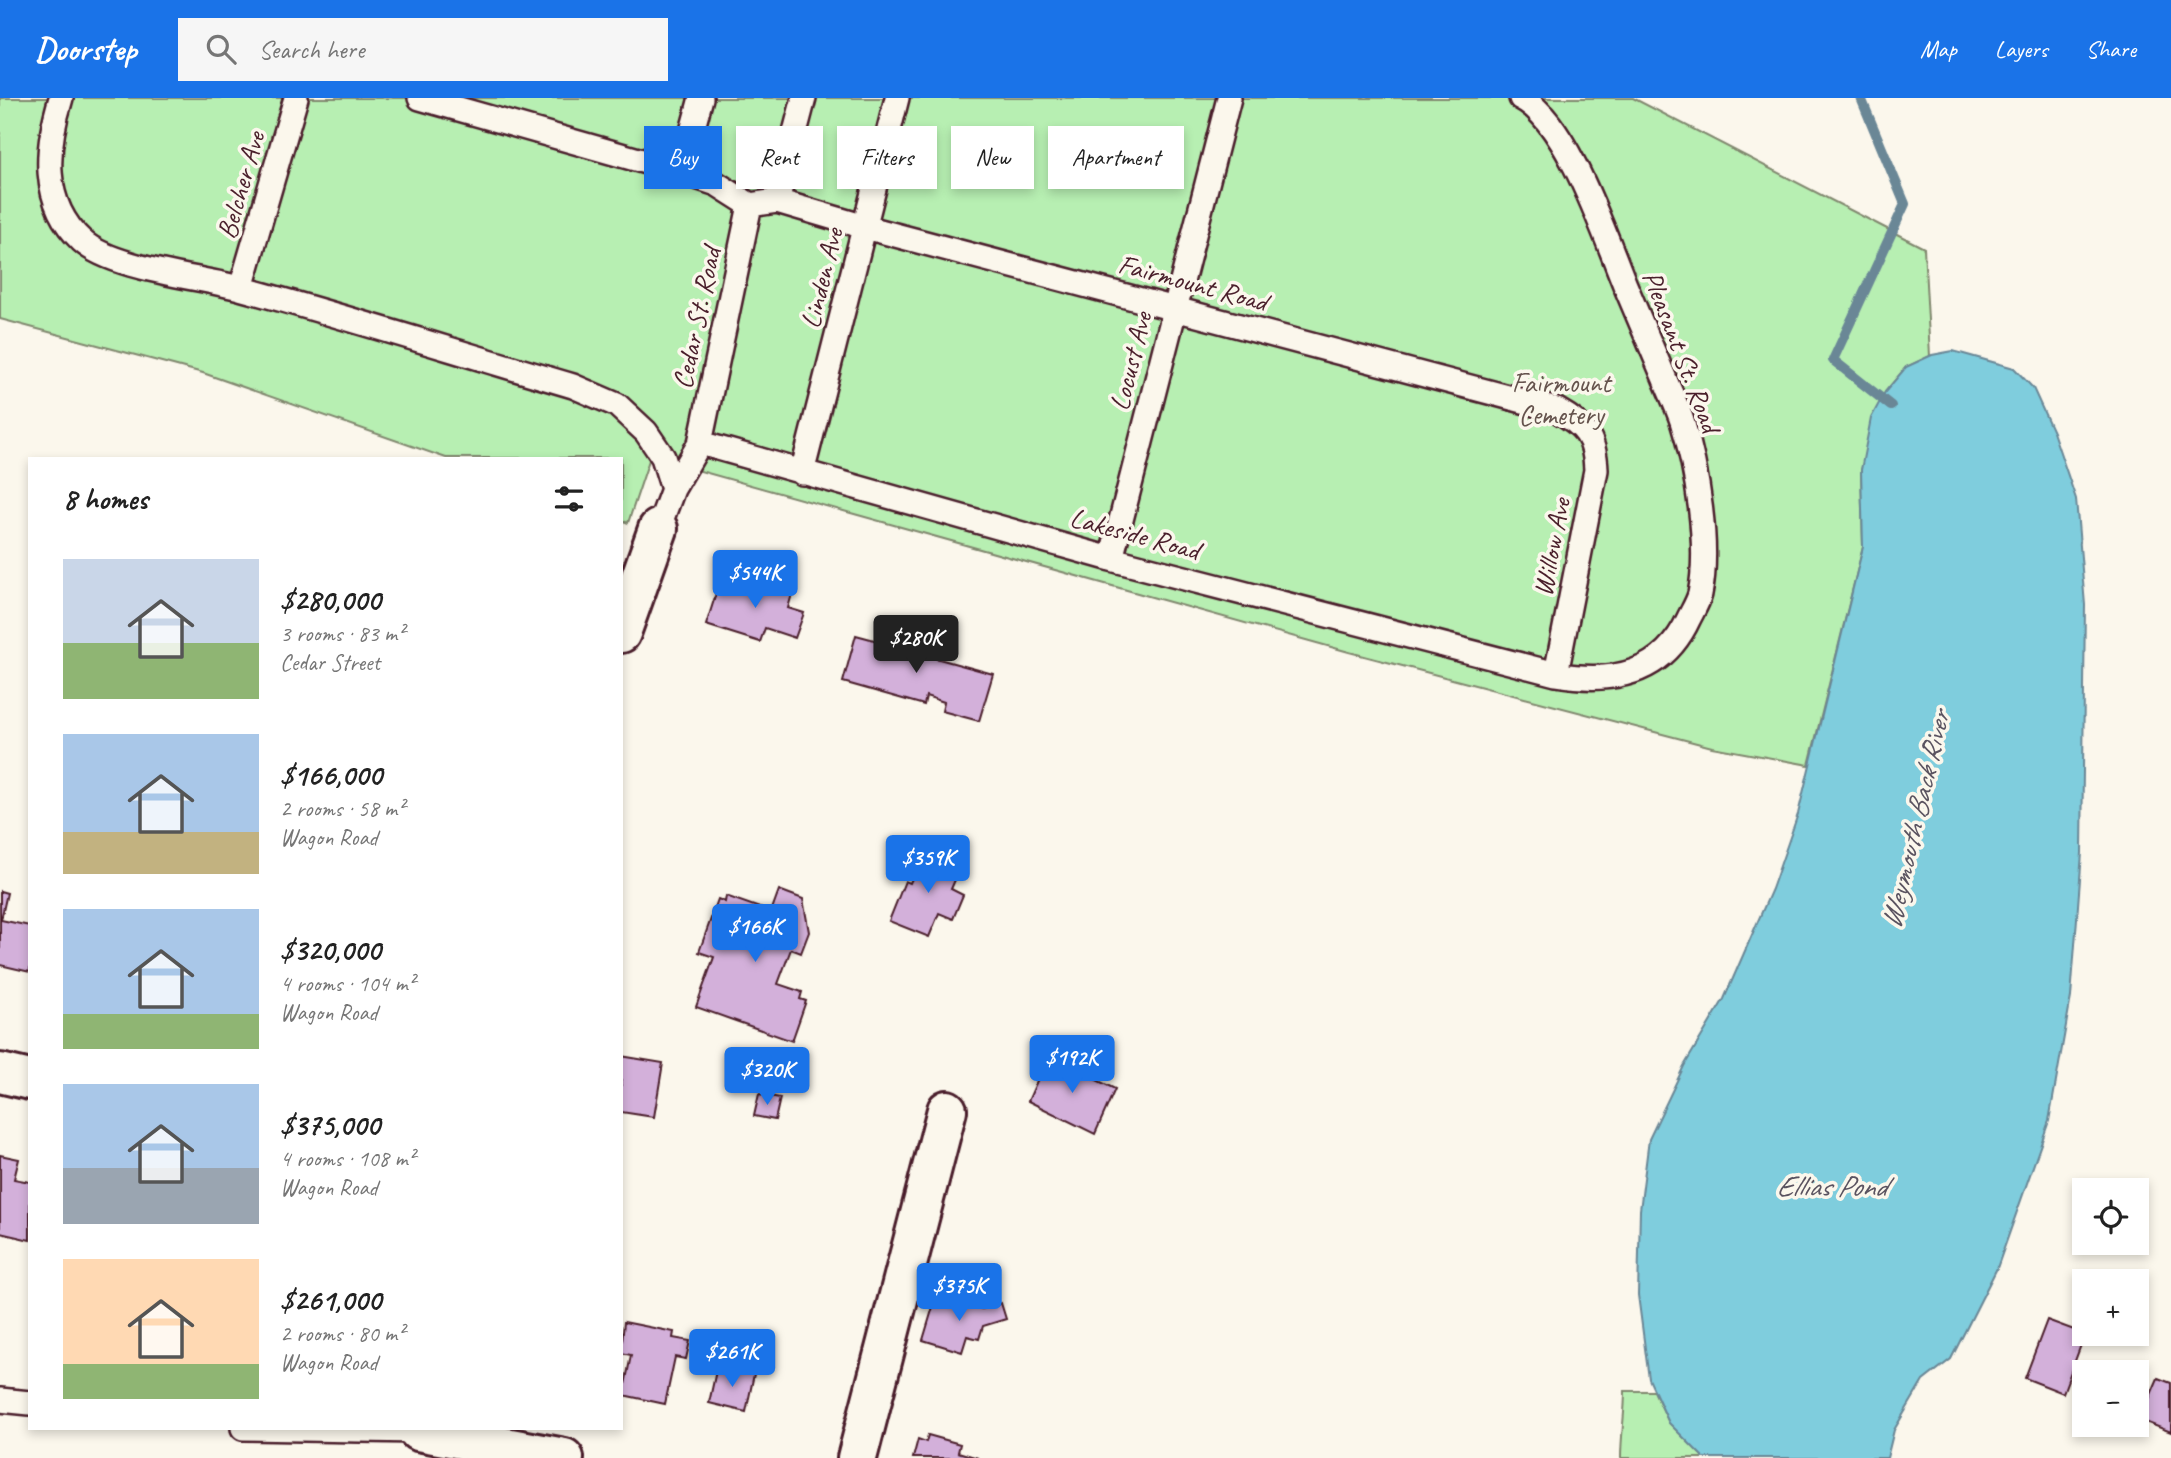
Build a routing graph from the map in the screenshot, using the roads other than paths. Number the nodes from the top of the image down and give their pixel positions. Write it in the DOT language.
graph roads {
  1 [pos="61,98"];
  2 [pos="296,98"];
  3 [pos="423,98"];
  4 [pos="701,98"];
  5 [pos="804,98"];
  6 [pos="897,98"];
  7 [pos="1229,98"];
  8 [pos="1521,98"];
  9 [pos="693,126"];
  10 [pos="644,161"];
  11 [pos="722,187"];
  12 [pos="777,201"];
  13 [pos="750,205"];
  14 [pos="865,227"];
  15 [pos="241,288"];
  16 [pos="1174,307"];
  17 [pos="1587,432"];
  18 [pos="699,443"];
  19 [pos="802,473"];
  20 [pos="673,489"];
  21 [pos="658,529"];
  22 [pos="1111,559"];
  23 [pos="623,627"];
  24 [pos="1556,674"];
  25 [pos="0,1073"];
  26 [pos="28,1080"];
  27 [pos="947,1110"];
  28 [pos="0,1400"];
  29 [pos="28,1403"];
  30 [pos="274,1430"];
  31 [pos="416,1439"];
  32 [pos="564,1458"];
  33 [pos="857,1458"];
  1 -- 15 [label="lane"];
  2 -- 15 [label="lane, Belcher Ave"];
  3 -- 10 [label="lane"];
  4 -- 9 [label="lane"];
  5 -- 12 [label="lane"];
  6 -- 14 [label="lane, Linden Ave"];
  7 -- 16 [label="lane, Locust Ave"];
  8 -- 24 [label="lane, Pleasant St. Road"];
  11 -- 13 [label="lane"];
  12 -- 13 [label="lane"];
  12 -- 14 [label="lane, Fairmount Road"];
  13 -- 18 [label="lane, Cedar St. Road"];
  14 -- 16 [label="lane, Fairmount Road"];
  14 -- 19 [label="lane, Linden Ave"];
  15 -- 20 [label="lane"];
  16 -- 17 [label="lane, Fairmount Road"];
  16 -- 22 [label="lane, Locust Ave"];
  17 -- 24 [label="lane, Willow Ave"];
  18 -- 19 [label="lane, Lakeside Road"];
  18 -- 20 [label="lane, Cedar St. Road"];
  19 -- 22 [label="lane, Lakeside Road"];
  20 -- 21 [label="lane, Cedar St. Road"];
  21 -- 23 [label="street"];
  22 -- 24 [label="lane, Lakeside Road"];
  25 -- 26 [label="street"];
  27 -- 33 [label="street"];
  28 -- 29 [label="lane"];
  30 -- 31 [label="lane"];
  31 -- 32 [label="street"];
}
